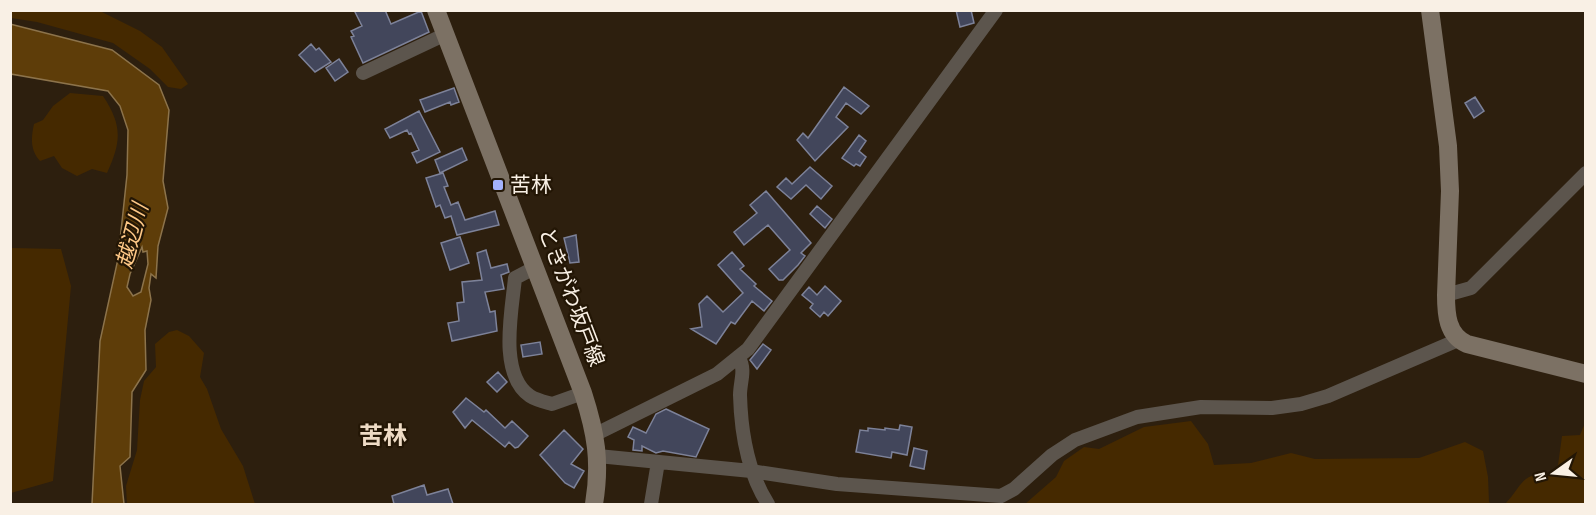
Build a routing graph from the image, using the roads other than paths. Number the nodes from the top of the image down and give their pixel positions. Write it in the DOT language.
graph roads {
  1 [pos="436,10"];
  2 [pos="996,10"];
  3 [pos="1430,10"];
  4 [pos="446,34"];
  5 [pos="363,73"];
  6 [pos="1586,173"];
  7 [pos="536,267"];
  8 [pos="1446,295"];
  9 [pos="1458,340"];
  10 [pos="739,358"];
  11 [pos="1586,375"];
  12 [pos="583,393"];
  13 [pos="596,434"];
  14 [pos="598,456"];
  15 [pos="658,462"];
  16 [pos="751,471"];
  17 [pos="594,504"];
  18 [pos="651,504"];
  19 [pos="768,504"];
  1 -- 4 [label="main road, ときがわ坂戸線"];
  2 -- 10 [label="street"];
  3 -- 8 [label="main road"];
  4 -- 5 [label="street"];
  4 -- 7 [label="main road, ときがわ坂戸線"];
  6 -- 8 [label="street"];
  7 -- 12 [label="main road, ときがわ坂戸線"];
  7 -- 12 [label="street"];
  8 -- 9 [label="main road"];
  9 -- 11 [label="main road"];
  9 -- 16 [label="street"];
  10 -- 13 [label="street"];
  10 -- 16 [label="street"];
  12 -- 13 [label="main road, ときがわ坂戸線"];
  13 -- 14 [label="main road, ときがわ坂戸線"];
  14 -- 15 [label="street"];
  14 -- 17 [label="main road, ときがわ坂戸線"];
  15 -- 16 [label="street"];
  15 -- 18 [label="street"];
  16 -- 19 [label="street"];
}
